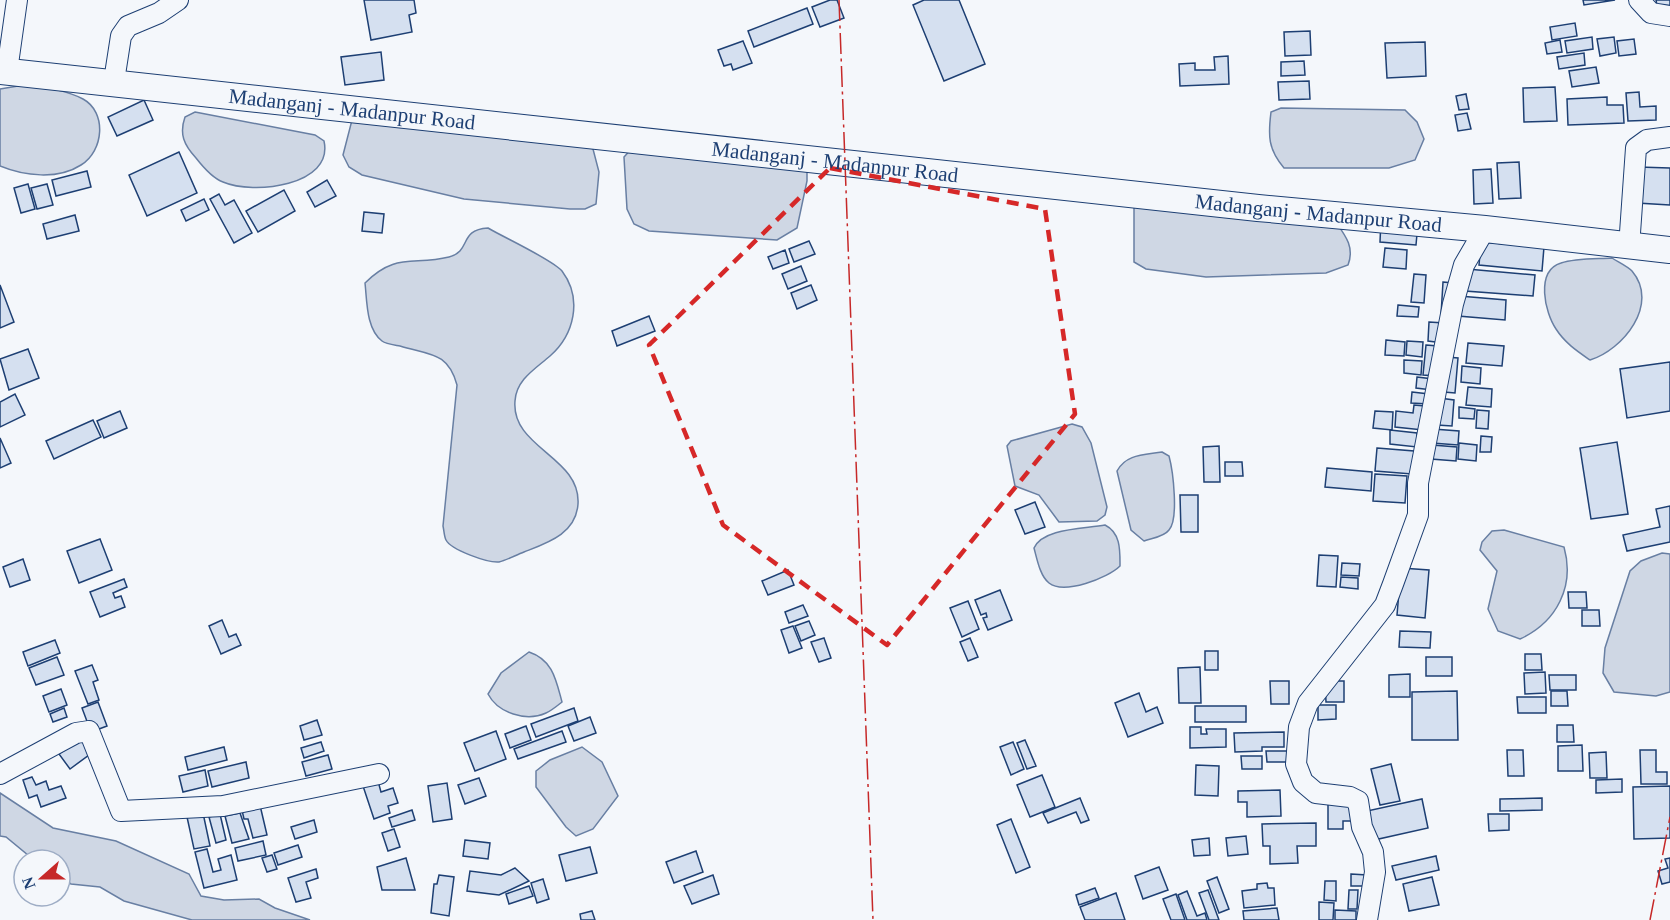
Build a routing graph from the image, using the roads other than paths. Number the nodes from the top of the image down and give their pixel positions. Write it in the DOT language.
graph roads {
  1 [pos="17,0"];
  2 [pos="178,0"];
  3 [pos="1639,0"];
  4 [pos="1670,16"];
  5 [pos="3,71"];
  6 [pos="114,81"];
  7 [pos="1670,137"];
  8 [pos="1485,229"];
  9 [pos="1629,247"];
  10 [pos="1670,250"];
  11 [pos="0,774"];
  12 [pos="379,774"];
  13 [pos="1367,920"];
  1 -- 5 [label="street"];
  2 -- 6 [label="street"];
  3 -- 4 [label="street"];
  5 -- 6 [label="main road, Madanganj - Madanpur Road"];
  6 -- 8 [label="main road, Madanganj - Madanpur Road"];
  7 -- 9 [label="street"];
  8 -- 9 [label="main road, Madanganj - Madanpur Road"];
  8 -- 13 [label="street"];
  9 -- 10 [label="main road, Madanganj - Madanpur Road"];
  11 -- 12 [label="street"];
}
